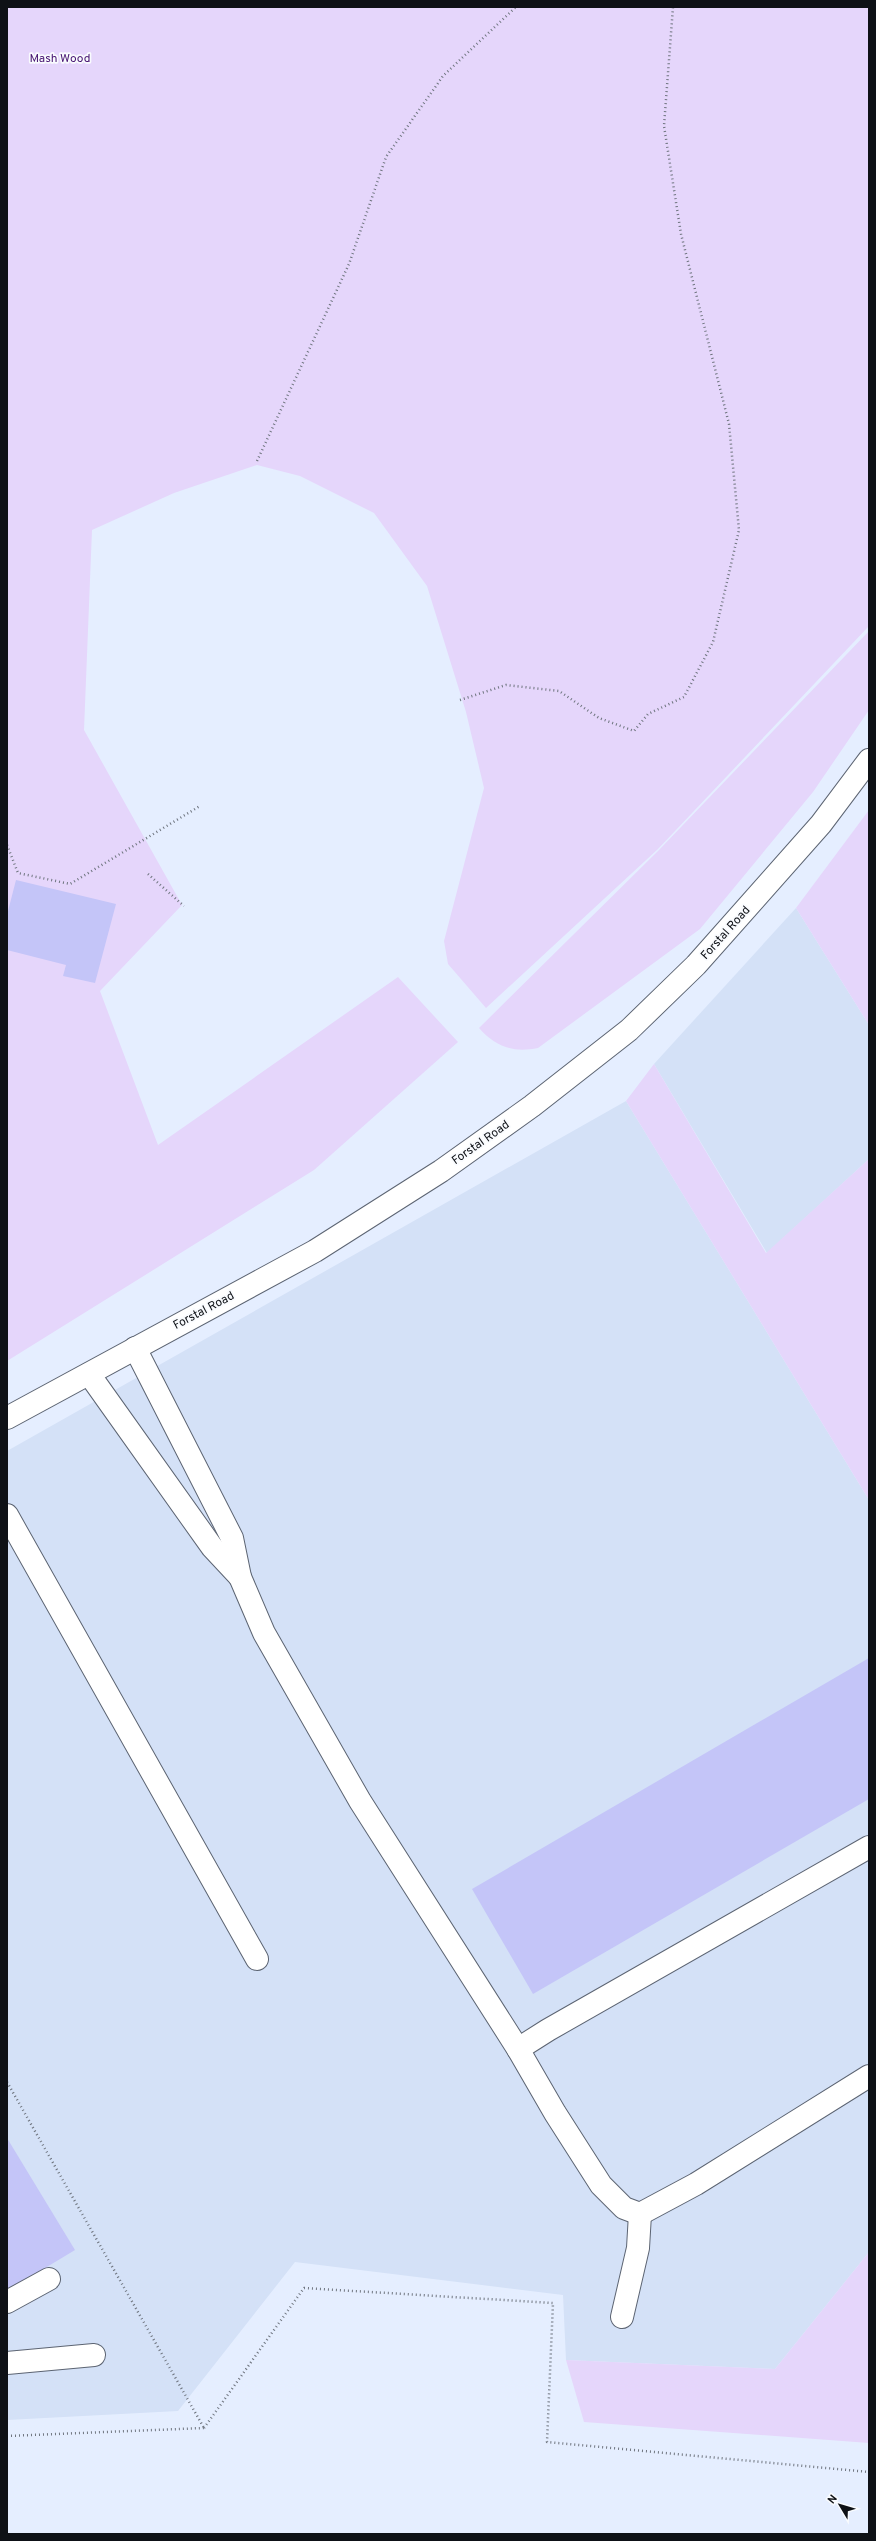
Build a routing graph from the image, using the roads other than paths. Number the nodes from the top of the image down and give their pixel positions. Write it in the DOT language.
graph roads {
  1 [pos="869,760"];
  2 [pos="135,1348"];
  3 [pos="89,1374"];
  4 [pos="7,1418"];
  5 [pos="7,1515"];
  6 [pos="240,1577"];
  7 [pos="869,1847"];
  8 [pos="257,1959"];
  9 [pos="518,2049"];
  10 [pos="869,2076"];
  11 [pos="640,2214"];
  12 [pos="49,2279"];
  13 [pos="7,2302"];
  14 [pos="622,2317"];
  15 [pos="94,2355"];
  16 [pos="7,2363"];
  1 -- 2 [label="street, Forstal Road"];
  2 -- 3 [label="street, Forstal Road"];
  2 -- 6 [label="street"];
  3 -- 4 [label="street, Forstal Road"];
  3 -- 6 [label="street"];
  5 -- 8 [label="street"];
  6 -- 9 [label="street"];
  7 -- 9 [label="street"];
  9 -- 11 [label="street"];
  10 -- 11 [label="street"];
  11 -- 14 [label="street"];
  12 -- 13 [label="street"];
  15 -- 16 [label="street"];
}
